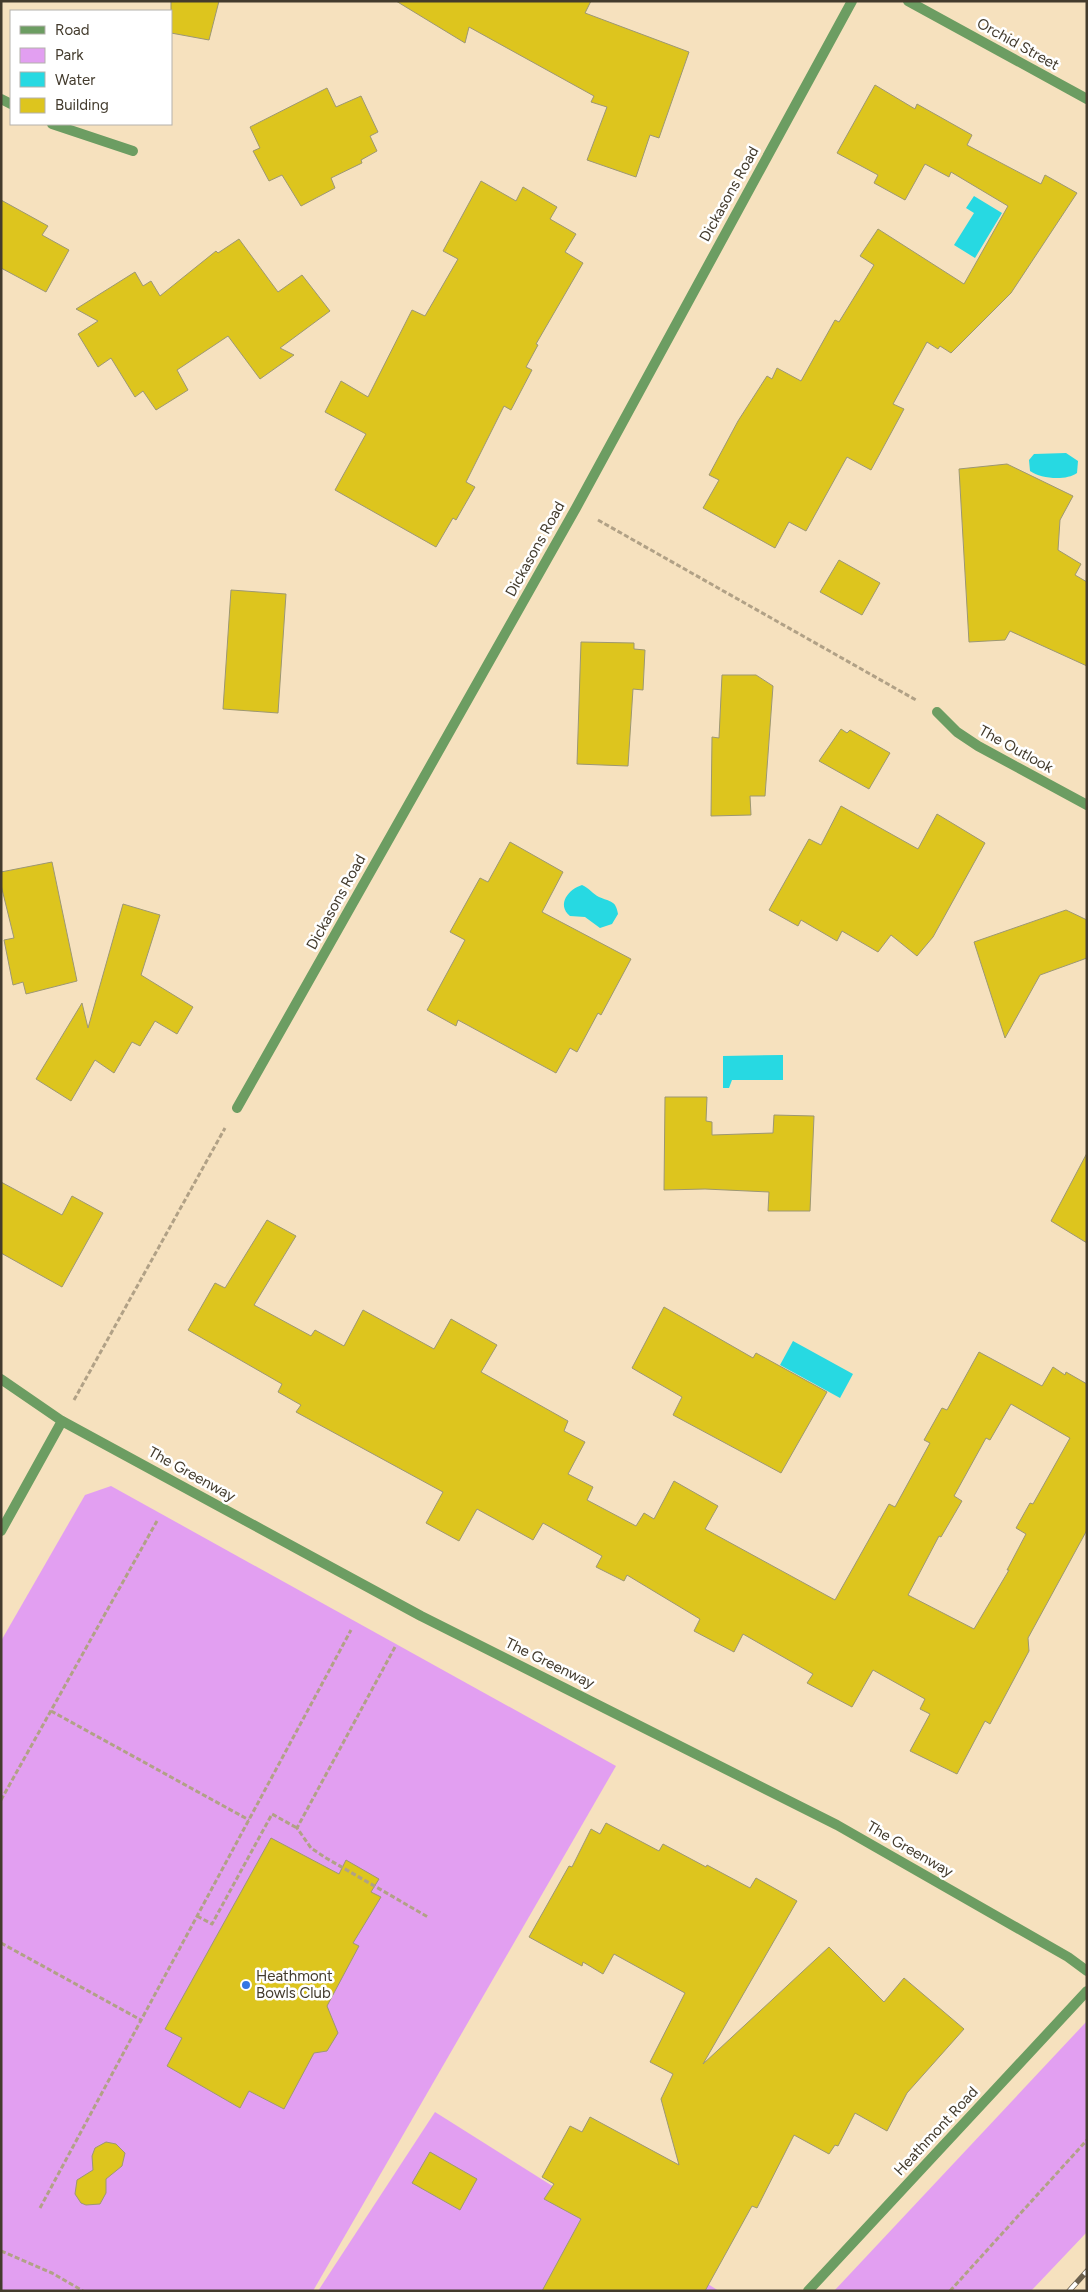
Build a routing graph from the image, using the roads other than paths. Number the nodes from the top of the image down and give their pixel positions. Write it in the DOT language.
graph roads {
  1 [pos="852,1"];
  2 [pos="908,1"];
  3 [pos="1087,99"];
  4 [pos="55,125"];
  5 [pos="133,151"];
  6 [pos="937,712"];
  7 [pos="1087,804"];
  8 [pos="236,1108"];
  9 [pos="1,1379"];
  10 [pos="62,1421"];
  11 [pos="1,1531"];
  12 [pos="1087,1971"];
  13 [pos="1087,1991"];
  14 [pos="808,2291"];
  1 -- 8 [label="street, Dickasons Road"];
  2 -- 3 [label="street, Orchid Street"];
  4 -- 5 [label="street"];
  6 -- 7 [label="street, The Outlook"];
  9 -- 10 [label="street, The Greenway"];
  10 -- 11 [label="street"];
  10 -- 12 [label="street, The Greenway"];
  13 -- 14 [label="street, Heathmont Road"];
}
